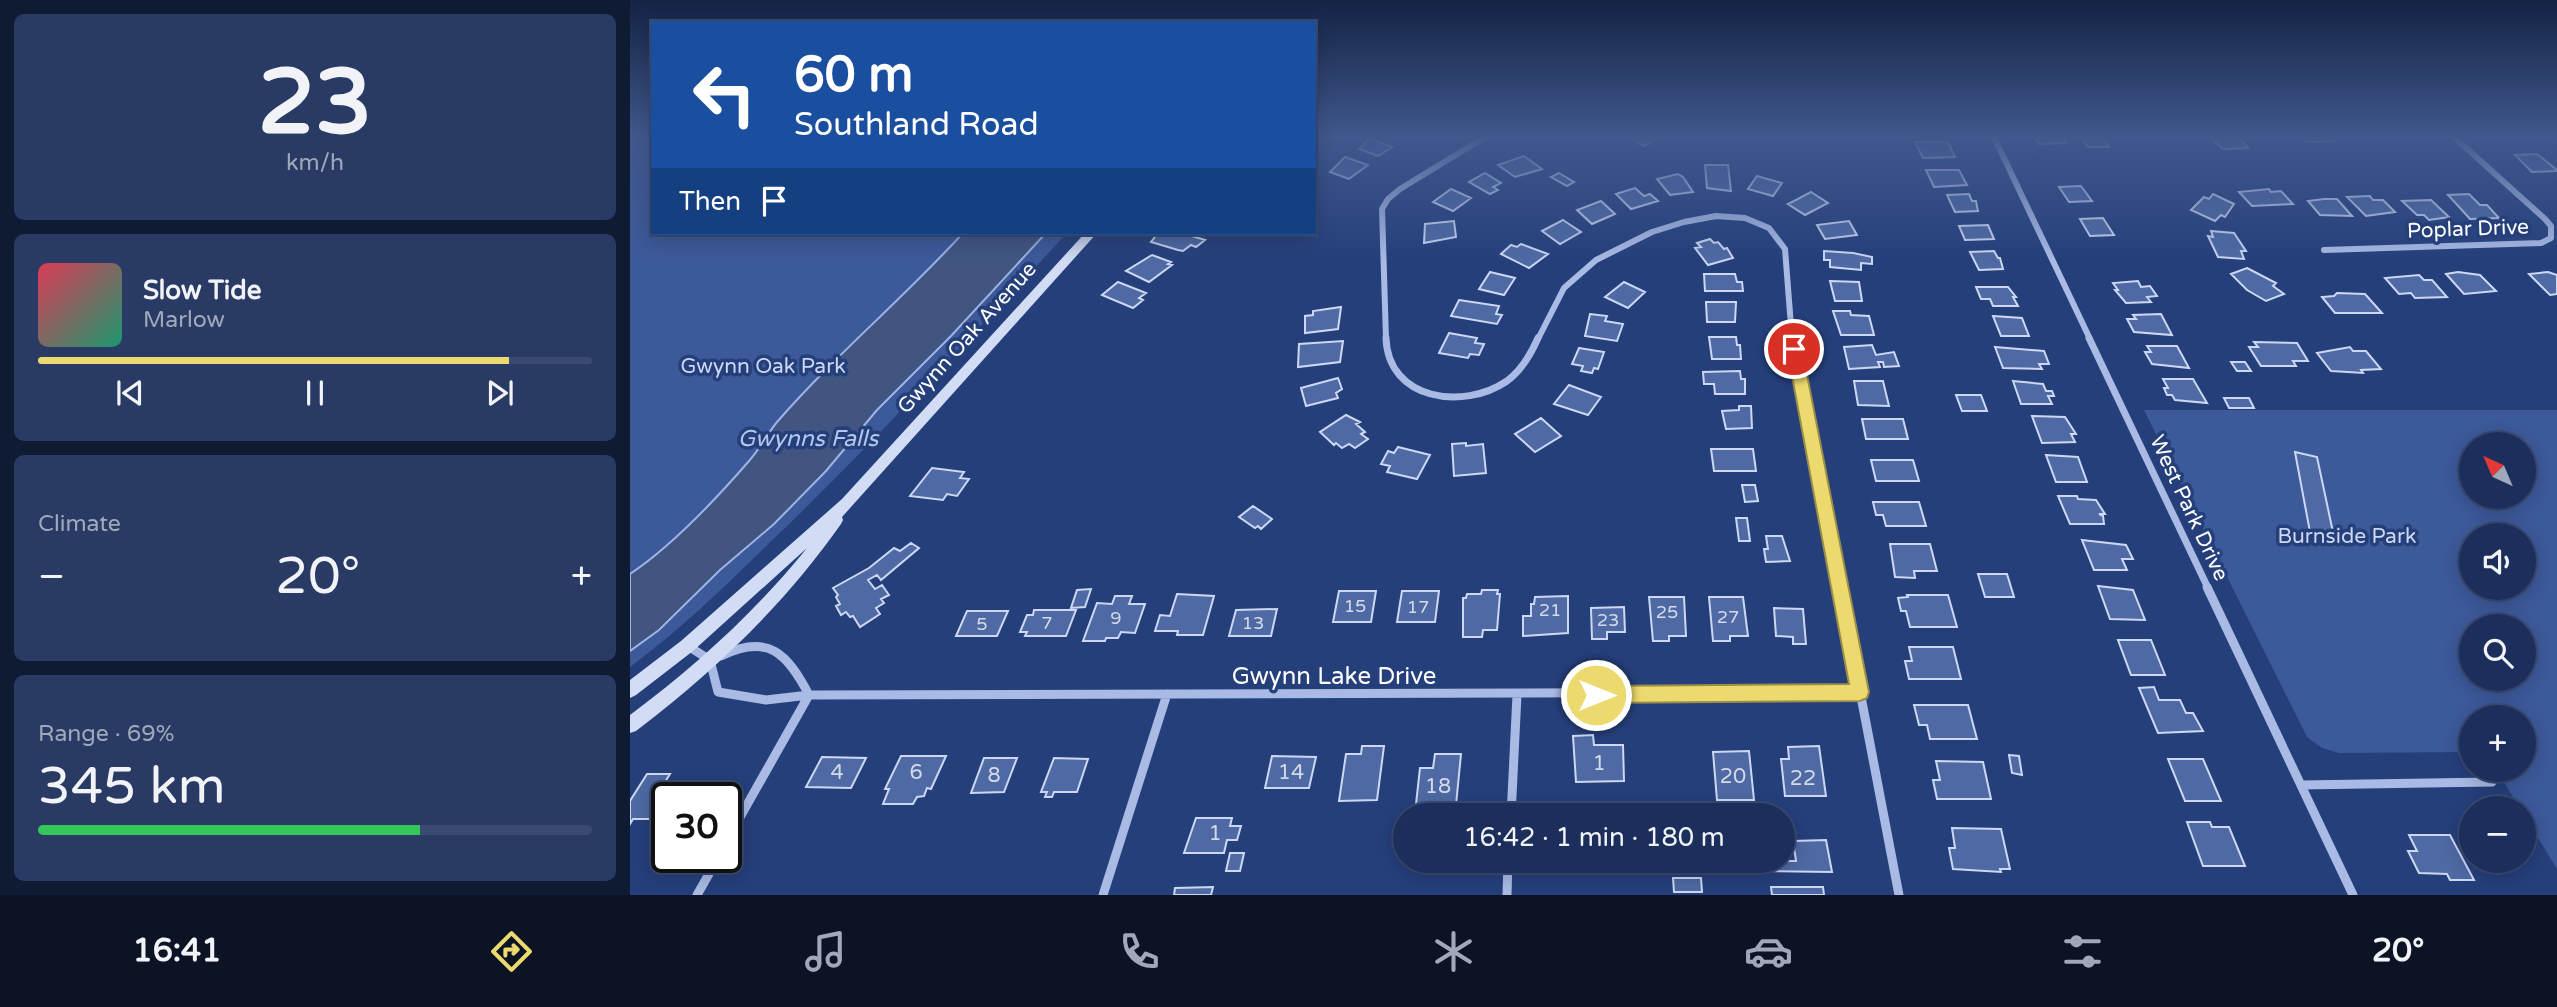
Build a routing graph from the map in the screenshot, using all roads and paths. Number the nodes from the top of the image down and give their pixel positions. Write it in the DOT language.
graph roads {
  1 [pos="1416,179"];
  2 [pos="2014,179"];
  3 [pos="2500,179"];
  4 [pos="1089,235"];
  5 [pos="2324,250"];
  6 [pos="847,503"];
  7 [pos="687,646"];
  8 [pos="710,660"];
  9 [pos="630,690"];
  10 [pos="1860,692"];
  11 [pos="1167,694"];
  12 [pos="809,695"];
  13 [pos="1517,695"];
  14 [pos="630,725"];
  15 [pos="2492,782"];
  16 [pos="2301,785"];
  17 [pos="1512,803"];
  18 [pos="742,814"];
  19 [pos="709,873"];
  20 [pos="1508,873"];
  21 [pos="696,895"];
  22 [pos="1103,895"];
  23 [pos="1507,895"];
  24 [pos="1899,895"];
  25 [pos="2353,895"];
  1 -- 10 [label="street"];
  2 -- 16 [label="street, West Park Drive"];
  3 -- 5 [label="street, Poplar Drive"];
  4 -- 6 [label="main road, Gwynn Oak Avenue"];
  6 -- 7 [label="main road, Gwynn Oak Avenue"];
  6 -- 8 [label="main road, Gwynn Oak Avenue"];
  7 -- 8 [label="street"];
  7 -- 9 [label="main road, Gwynn Oak Avenue"];
  8 -- 12 [label="street, Gwynn Lake Drive"];
  8 -- 12 [label="street"];
  8 -- 14 [label="main road, Gwynn Oak Avenue"];
  10 -- 13 [label="street, Gwynn Lake Drive"];
  10 -- 24 [label="street"];
  11 -- 12 [label="street, Gwynn Lake Drive"];
  11 -- 13 [label="street, Gwynn Lake Drive"];
  11 -- 22 [label="street"];
  12 -- 18 [label="street"];
  13 -- 17 [label="street"];
  15 -- 16 [label="street"];
  16 -- 25 [label="street, West Park Drive"];
  19 -- 21 [label="street"];
  20 -- 23 [label="street"];
}
